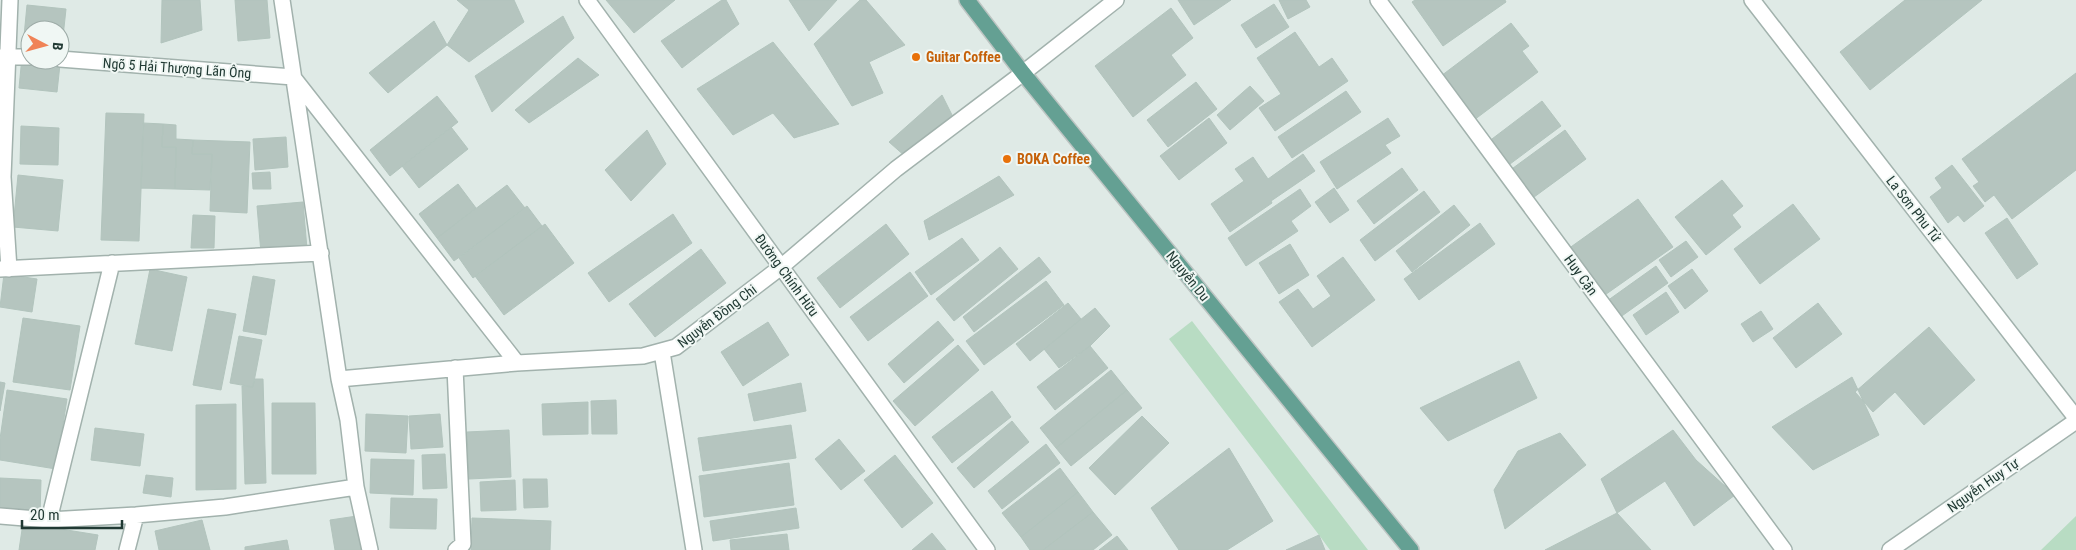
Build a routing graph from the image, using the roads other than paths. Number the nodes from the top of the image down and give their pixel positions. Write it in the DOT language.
graph roads {
  1 [pos="10,0"];
  2 [pos="282,0"];
  3 [pos="587,0"];
  4 [pos="967,0"];
  5 [pos="1116,0"];
  6 [pos="1378,0"];
  7 [pos="1752,0"];
  8 [pos="4,56"];
  9 [pos="20,57"];
  10 [pos="70,61"];
  11 [pos="1023,73"];
  12 [pos="293,77"];
  13 [pos="320,253"];
  14 [pos="112,264"];
  15 [pos="781,267"];
  16 [pos="4,269"];
  17 [pos="662,352"];
  18 [pos="517,363"];
  19 [pos="455,368"];
  20 [pos="339,380"];
  21 [pos="2076,419"];
  22 [pos="356,487"];
  23 [pos="136,515"];
  24 [pos="0,516"];
  25 [pos="49,520"];
  26 [pos="127,550"];
  27 [pos="370,550"];
  28 [pos="456,550"];
  29 [pos="694,550"];
  30 [pos="987,550"];
  31 [pos="1410,550"];
  32 [pos="1784,550"];
  33 [pos="1890,550"];
  1 -- 8 [label="street"];
  2 -- 12 [label="street"];
  3 -- 15 [label="street, Đường Chính Hữu"];
  4 -- 11 [label="main road, Nguyễn Du"];
  5 -- 11 [label="street, Nguyễn Đồng Chi"];
  6 -- 32 [label="street, Huy Cận"];
  7 -- 21 [label="street, La Sơn Phu Tử"];
  8 -- 9 [label="street"];
  8 -- 16 [label="street"];
  10 -- 12 [label="street, Ngõ 5 Hải Thượng Lãn Ông"];
  11 -- 15 [label="street, Nguyễn Đồng Chi"];
  11 -- 31 [label="main road, Nguyễn Du"];
  12 -- 13 [label="street"];
  12 -- 18 [label="street"];
  13 -- 14 [label="street"];
  13 -- 20 [label="street"];
  14 -- 16 [label="street"];
  14 -- 25 [label="street"];
  15 -- 17 [label="street, Nguyễn Đồng Chi"];
  15 -- 30 [label="street, Đường Chính Hữu"];
  17 -- 18 [label="street, Nguyễn Đồng Chi"];
  17 -- 29 [label="street"];
  18 -- 19 [label="street, Nguyễn Đồng Chi"];
  19 -- 20 [label="street, Nguyễn Đồng Chi"];
  19 -- 28 [label="street"];
  20 -- 22 [label="street"];
  21 -- 33 [label="street, Nguyễn Huy Tự"];
  22 -- 23 [label="street"];
  22 -- 27 [label="street"];
  23 -- 25 [label="street"];
  23 -- 26 [label="street"];
  24 -- 25 [label="street"];
}
